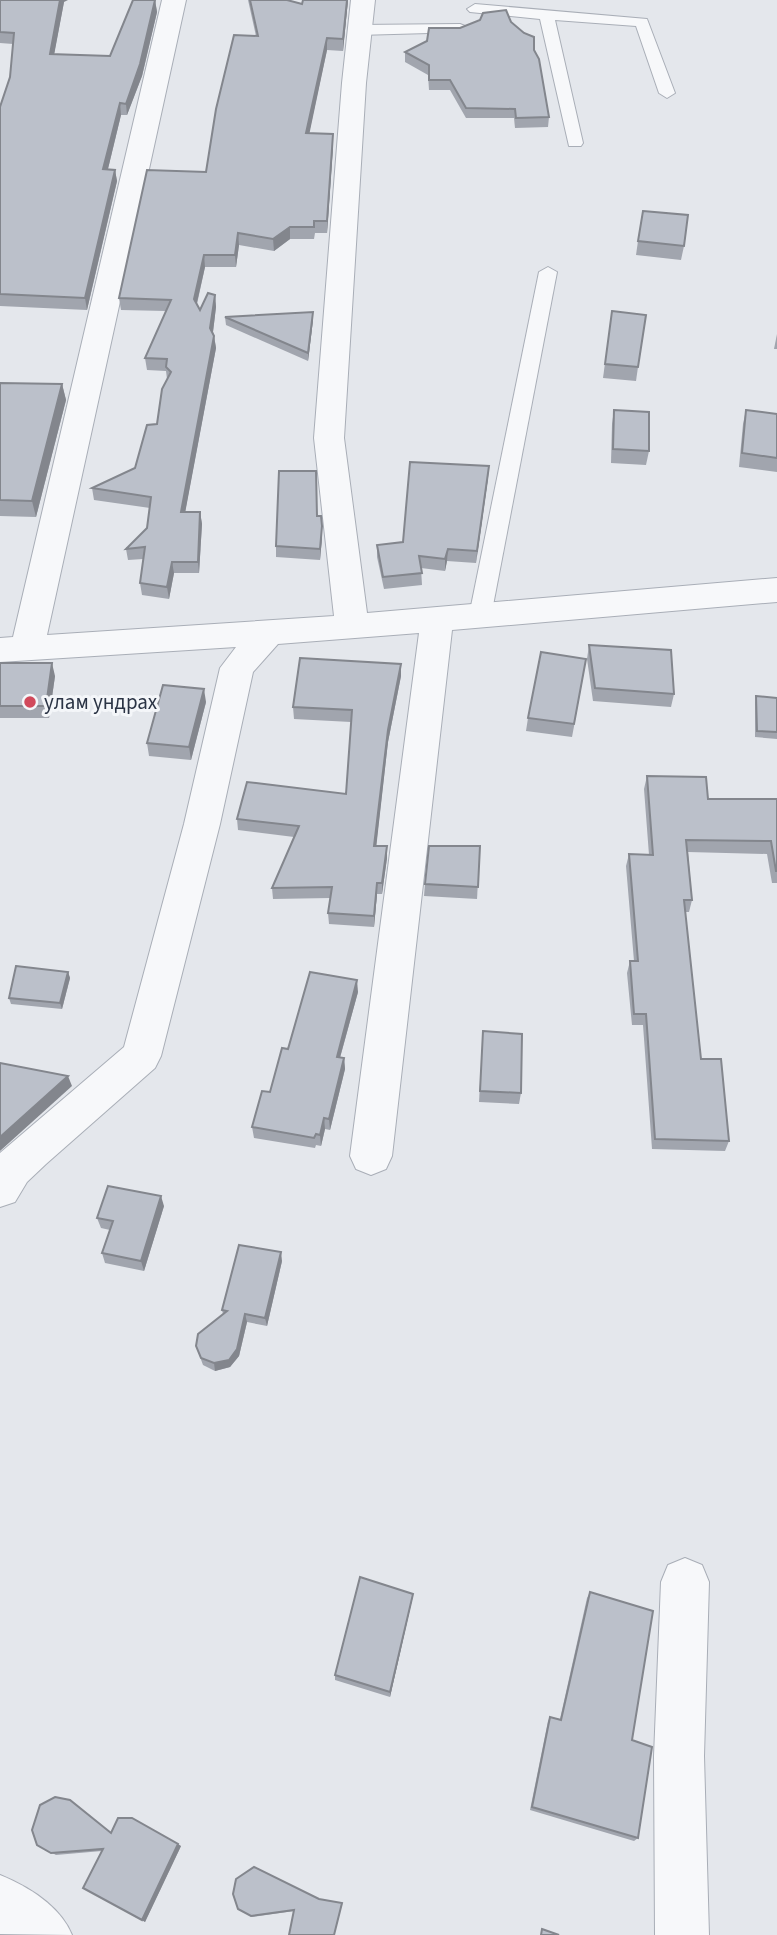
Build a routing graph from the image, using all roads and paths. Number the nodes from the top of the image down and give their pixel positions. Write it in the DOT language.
graph roads {
  1 [pos="174,0"];
  2 [pos="363,0"];
  3 [pos="476,5"];
  4 [pos="547,16"];
  5 [pos="358,30"];
  6 [pos="667,93"];
  7 [pos="575,143"];
  8 [pos="548,272"];
  9 [pos="777,590"];
  10 [pos="480,616"];
  11 [pos="437,620"];
  12 [pos="352,624"];
  13 [pos="268,634"];
  14 [pos="14,650"];
  15 [pos="371,1156"];
  16 [pos="0,1188"];
  17 [pos="685,1582"];
  18 [pos="0,1901"];
  19 [pos="45,1935"];
  20 [pos="682,1935"];
  1 -- 14 [label="street"];
  2 -- 5 [label="street"];
  3 -- 4 [label="lane"];
  3 -- 5 [label="lane"];
  4 -- 6 [label="lane"];
  4 -- 7 [label="lane"];
  5 -- 12 [label="street"];
  8 -- 10 [label="lane"];
  9 -- 10 [label="street"];
  10 -- 11 [label="street"];
  11 -- 12 [label="street"];
  11 -- 15 [label="street"];
  12 -- 13 [label="street"];
  13 -- 14 [label="street"];
  13 -- 16 [label="street"];
  17 -- 20 [label="street"];
  18 -- 19 [label="street"];
}
